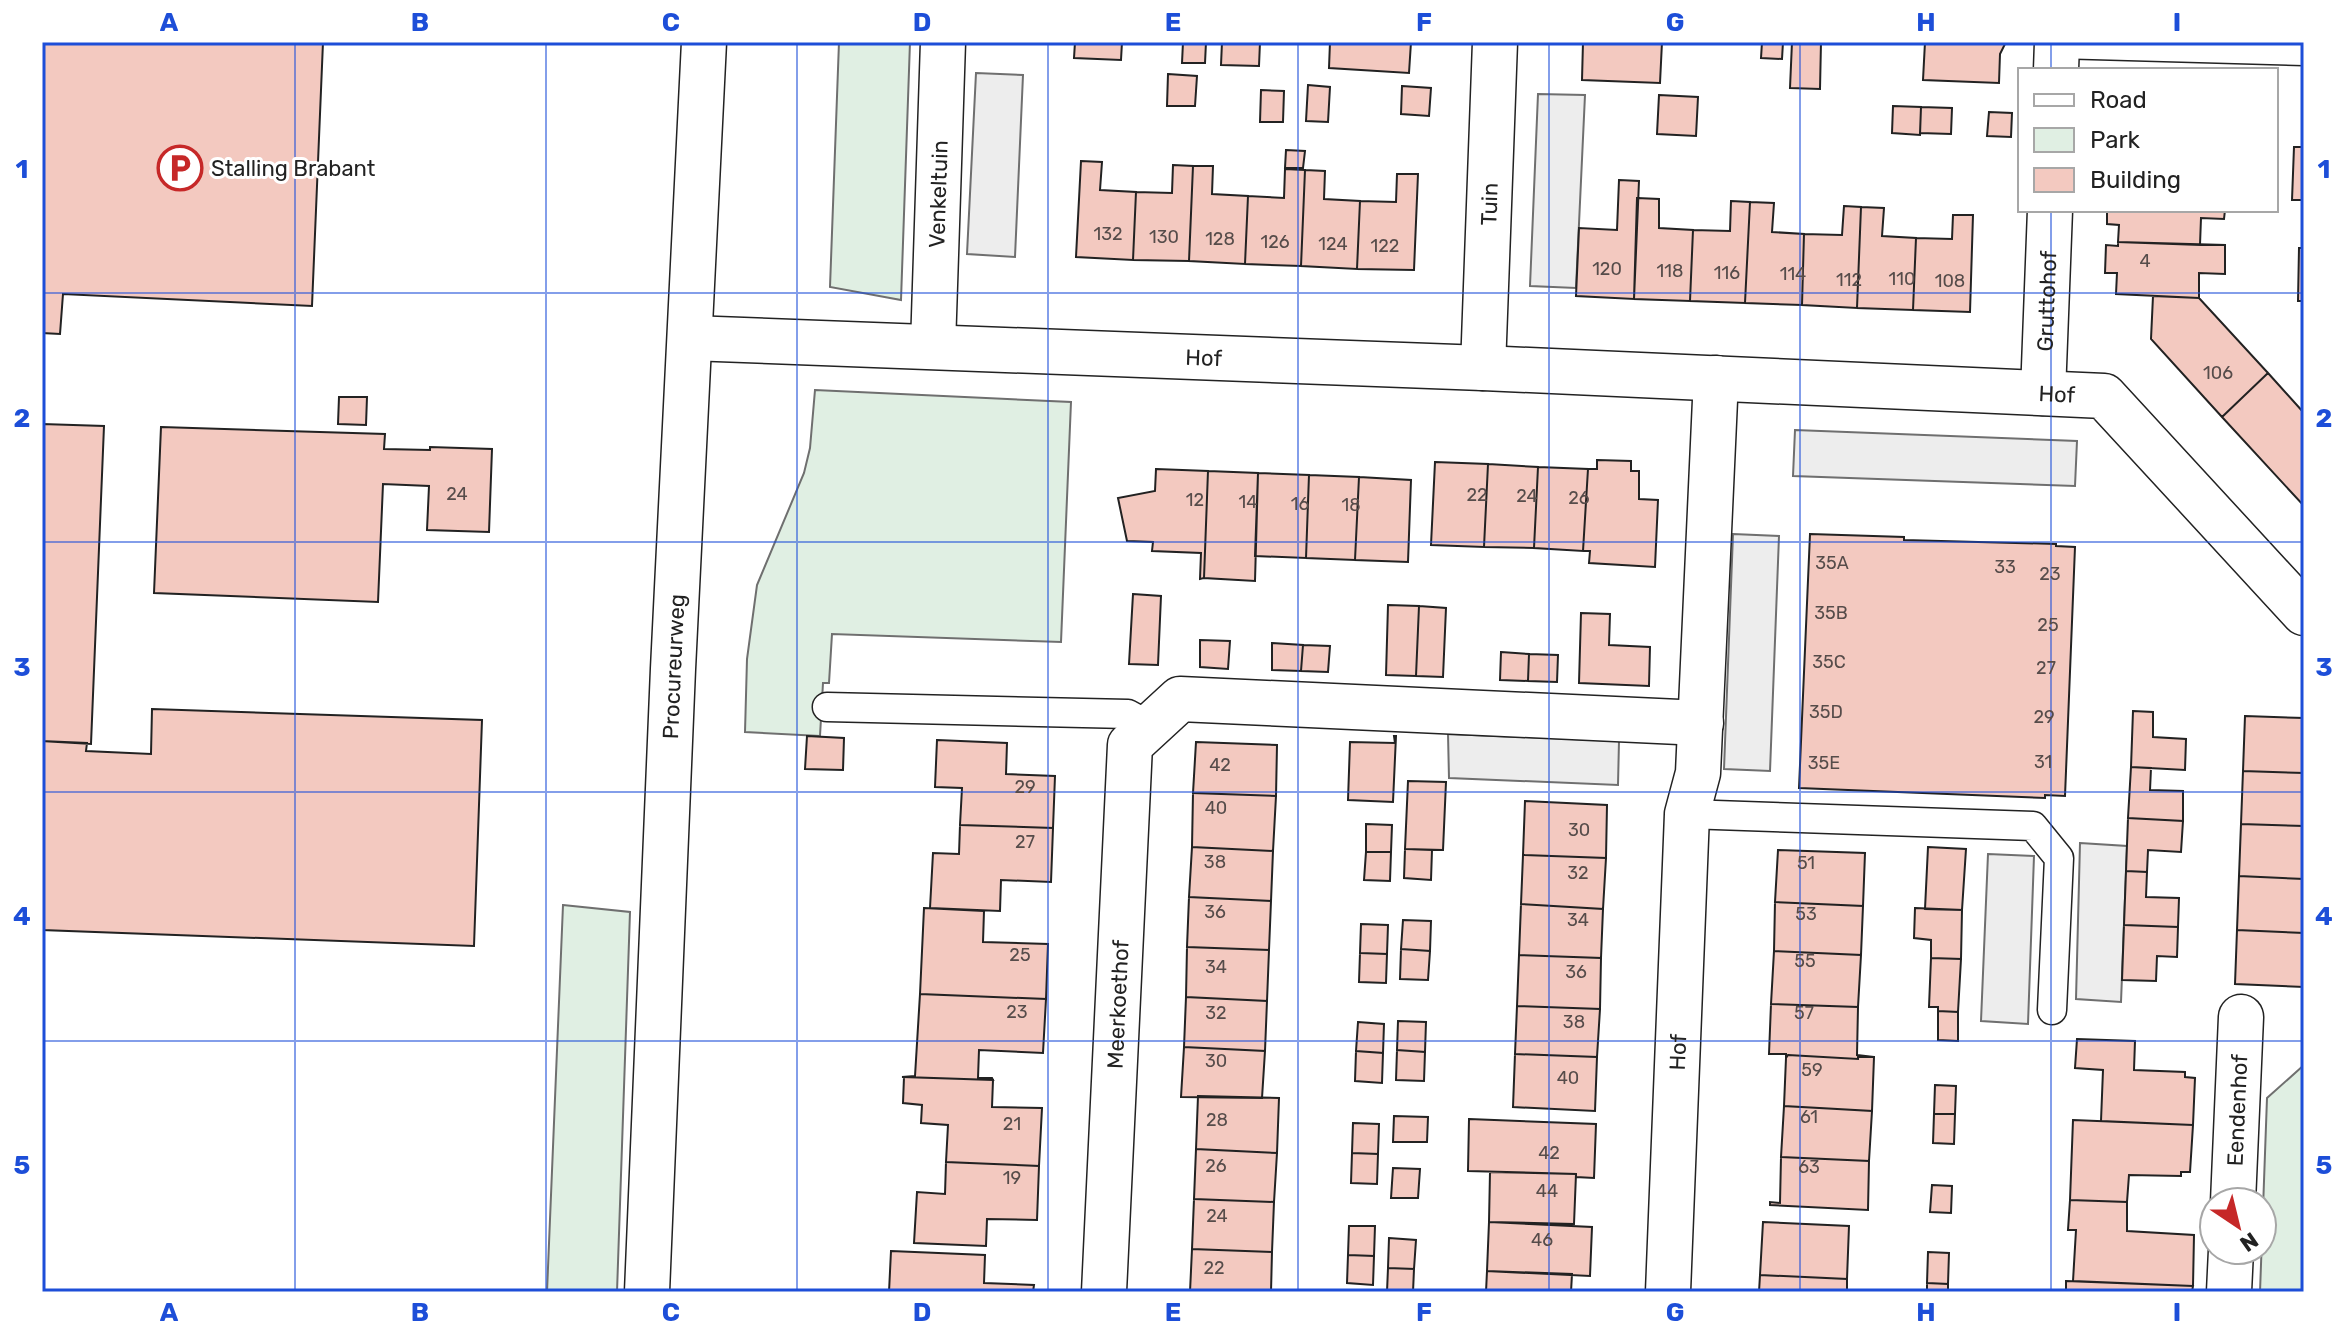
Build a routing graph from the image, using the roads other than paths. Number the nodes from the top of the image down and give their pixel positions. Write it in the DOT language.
graph roads {
  1 [pos="704,42"];
  2 [pos="943,42"];
  3 [pos="1495,42"];
  4 [pos="2304,51"];
  5 [pos="2057,52"];
  6 [pos="2050,212"];
  7 [pos="690,338"];
  8 [pos="933,346"];
  9 [pos="1483,368"];
  10 [pos="1716,378"];
  11 [pos="2043,393"];
  12 [pos="2304,613"];
  13 [pos="827,707"];
  14 [pos="1701,723"];
  15 [pos="1150,726"];
  16 [pos="1687,814"];
  17 [pos="2052,1010"];
  18 [pos="2241,1017"];
  19 [pos="2234,1186"];
  20 [pos="2230,1266"];
  21 [pos="647,1292"];
  22 [pos="1104,1292"];
  23 [pos="1668,1292"];
  24 [pos="2229,1292"];
  1 -- 7 [label="street, Procureurweg"];
  2 -- 8 [label="street, Venkeltuin"];
  3 -- 9 [label="street, Tuin"];
  4 -- 5 [label="lane"];
  6 -- 11 [label="street, Gruttohof"];
  7 -- 8 [label="street, Hof"];
  7 -- 21 [label="street, Procureurweg"];
  8 -- 9 [label="street, Hof"];
  9 -- 10 [label="street, Hof"];
  10 -- 11 [label="street, Hof"];
  10 -- 14 [label="street, Hof"];
  11 -- 12 [label="street, Hof"];
  13 -- 15 [label="lane"];
  14 -- 15 [label="street, Meerkoethof"];
  14 -- 16 [label="street, Hof"];
  15 -- 22 [label="street, Meerkoethof"];
  16 -- 17 [label="lane"];
  16 -- 23 [label="street, Hof"];
  18 -- 19 [label="street, Eendenhof"];
  20 -- 24 [label="street"];
}
